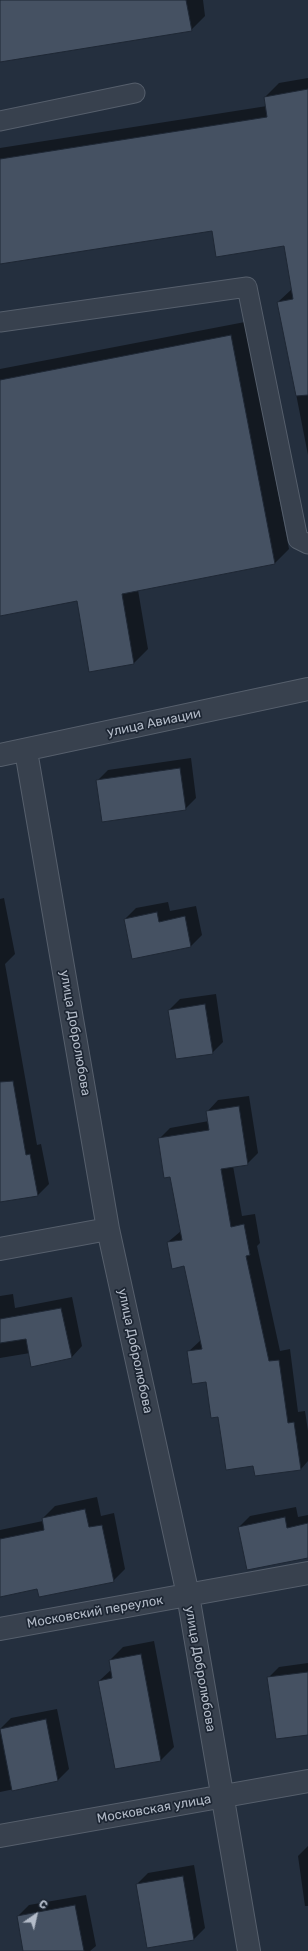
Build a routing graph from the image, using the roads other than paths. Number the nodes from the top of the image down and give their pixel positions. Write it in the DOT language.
graph roads {
  1 [pos="135,93"];
  2 [pos="0,121"];
  3 [pos="0,322"];
  4 [pos="308,544"];
  5 [pos="308,689"];
  6 [pos="26,751"];
  7 [pos="0,755"];
  8 [pos="108,1229"];
  9 [pos="0,1249"];
  10 [pos="308,1573"];
  11 [pos="188,1595"];
  12 [pos="0,1629"];
  13 [pos="308,1781"];
  14 [pos="222,1797"];
  15 [pos="0,1836"];
  16 [pos="249,1951"];
  1 -- 2 [label="lane"];
  3 -- 4 [label="lane"];
  5 -- 6 [label="street, улица Авиации"];
  6 -- 7 [label="street, улица Авиации"];
  6 -- 8 [label="street, улица Добролюбова"];
  8 -- 9 [label="street"];
  8 -- 11 [label="street, улица Добролюбова"];
  10 -- 11 [label="street, Московский переулок"];
  11 -- 12 [label="street, Московский переулок"];
  11 -- 14 [label="street, улица Добролюбова"];
  13 -- 14 [label="street, Московская улица"];
  14 -- 15 [label="street, Московская улица"];
  14 -- 16 [label="street, улица Добролюбова"];
}
